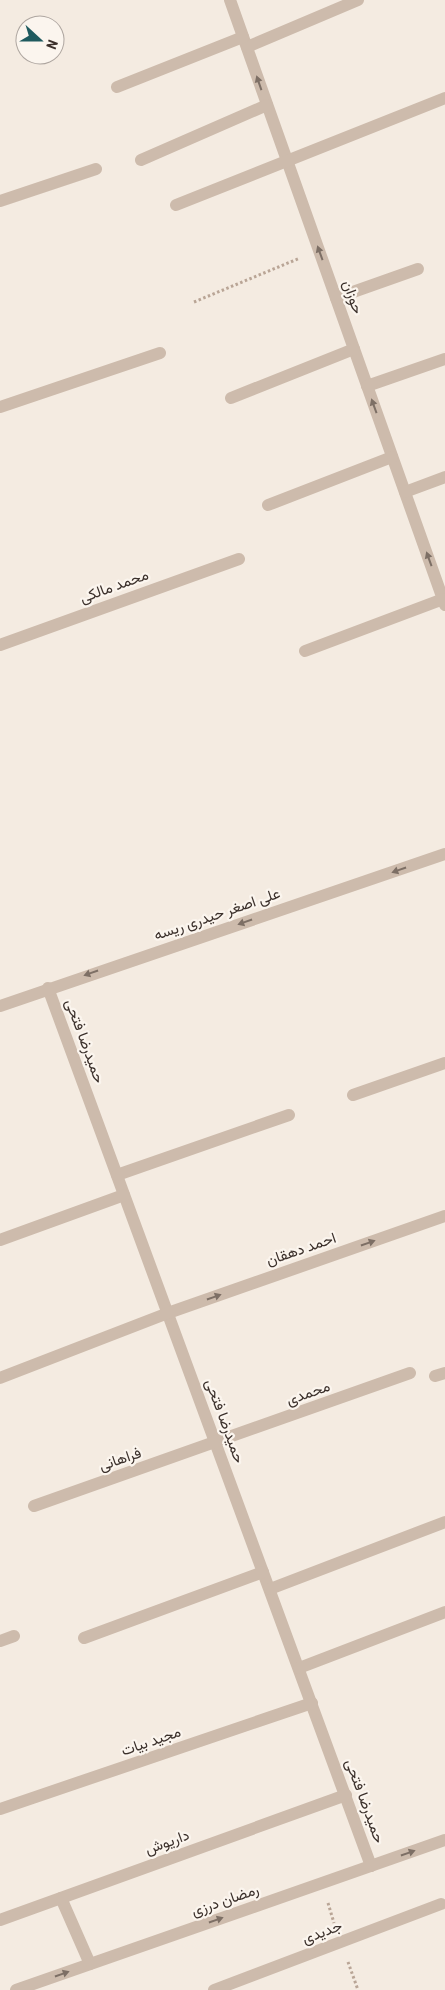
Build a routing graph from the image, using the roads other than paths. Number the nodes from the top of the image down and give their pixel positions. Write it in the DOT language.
graph roads {
  1 [pos="230,0"];
  2 [pos="358,0"];
  3 [pos="245,42"];
  4 [pos="117,87"];
  5 [pos="445,98"];
  6 [pos="267,104"];
  7 [pos="141,160"];
  8 [pos="287,161"];
  9 [pos="96,169"];
  10 [pos="0,202"];
  11 [pos="176,205"];
  12 [pos="418,269"];
  13 [pos="336,298"];
  14 [pos="354,349"];
  15 [pos="160,353"];
  16 [pos="445,359"];
  17 [pos="367,386"];
  18 [pos="231,398"];
  19 [pos="0,407"];
  20 [pos="392,457"];
  21 [pos="445,477"];
  22 [pos="405,492"];
  23 [pos="268,504"];
  24 [pos="239,559"];
  25 [pos="444,602"];
  26 [pos="0,644"];
  27 [pos="305,651"];
  28 [pos="445,854"];
  29 [pos="48,988"];
  30 [pos="0,1006"];
  31 [pos="445,1063"];
  32 [pos="353,1095"];
  33 [pos="289,1116"];
  34 [pos="117,1174"];
  35 [pos="124,1195"];
  36 [pos="445,1216"];
  37 [pos="0,1240"];
  38 [pos="168,1313"];
  39 [pos="410,1373"];
  40 [pos="0,1378"];
  41 [pos="216,1443"];
  42 [pos="34,1506"];
  43 [pos="445,1522"];
  44 [pos="263,1572"];
  45 [pos="270,1589"];
  46 [pos="445,1612"];
  47 [pos="14,1636"];
  48 [pos="84,1638"];
  49 [pos="0,1641"];
  50 [pos="299,1668"];
  51 [pos="312,1703"];
  52 [pos="346,1795"];
  53 [pos="0,1809"];
  54 [pos="445,1840"];
  55 [pos="371,1866"];
  56 [pos="61,1898"];
  57 [pos="441,1904"];
  58 [pos="0,1920"];
  59 [pos="90,1964"];
  60 [pos="16,1990"];
  61 [pos="214,1990"];
  1 -- 3 [label="street, حوزان"];
  2 -- 3 [label="street"];
  3 -- 4 [label="street"];
  6 -- 3 [label="street, حوزان, one-way"];
  5 -- 8 [label="street"];
  6 -- 7 [label="street"];
  6 -- 8 [label="street, حوزان"];
  8 -- 11 [label="street"];
  13 -- 8 [label="street, حوزان, one-way"];
  9 -- 10 [label="street"];
  12 -- 13 [label="street"];
  13 -- 14 [label="street, حوزان"];
  14 -- 17 [label="street, حوزان"];
  14 -- 18 [label="street"];
  15 -- 19 [label="street"];
  16 -- 17 [label="street"];
  20 -- 17 [label="street, حوزان, one-way"];
  20 -- 22 [label="street, حوزان"];
  20 -- 23 [label="street"];
  21 -- 22 [label="street"];
  25 -- 22 [label="street, حوزان, one-way"];
  24 -- 26 [label="street, محمد مالکی"];
  25 -- 27 [label="street"];
  28 -- 29 [label="street, علی اصغر حیدری ریسه, one-way"];
  29 -- 30 [label="street, علی اصغر حیدری ریسه"];
  29 -- 34 [label="street, حمیدرضا فتحی"];
  31 -- 32 [label="street"];
  33 -- 34 [label="street"];
  34 -- 35 [label="street, حمیدرضا فتحی"];
  35 -- 37 [label="street"];
  35 -- 38 [label="street, حمیدرضا فتحی"];
  38 -- 36 [label="street, احمد دهقان, one-way"];
  38 -- 40 [label="street, احمد دهقان"];
  38 -- 41 [label="street, حمیدرضا فتحی"];
  39 -- 41 [label="street, محمدی"];
  41 -- 42 [label="street, فراهانی"];
  41 -- 44 [label="street, حمیدرضا فتحی"];
  43 -- 45 [label="street"];
  44 -- 45 [label="street, حمیدرضا فتحی"];
  44 -- 48 [label="street"];
  45 -- 50 [label="street, حمیدرضا فتحی"];
  46 -- 50 [label="street"];
  47 -- 49 [label="street"];
  50 -- 51 [label="street, حمیدرضا فتحی"];
  51 -- 52 [label="street, حمیدرضا فتحی"];
  51 -- 53 [label="street, مجید بیات"];
  52 -- 55 [label="street, حمیدرضا فتحی"];
  52 -- 56 [label="street, داریوش"];
  55 -- 54 [label="street, رمضان درزی, one-way"];
  59 -- 55 [label="street, رمضان درزی, one-way"];
  56 -- 58 [label="street, داریوش"];
  56 -- 59 [label="street"];
  57 -- 61 [label="street, جدیدی"];
  60 -- 59 [label="street, رمضان درزی, one-way"];
}
